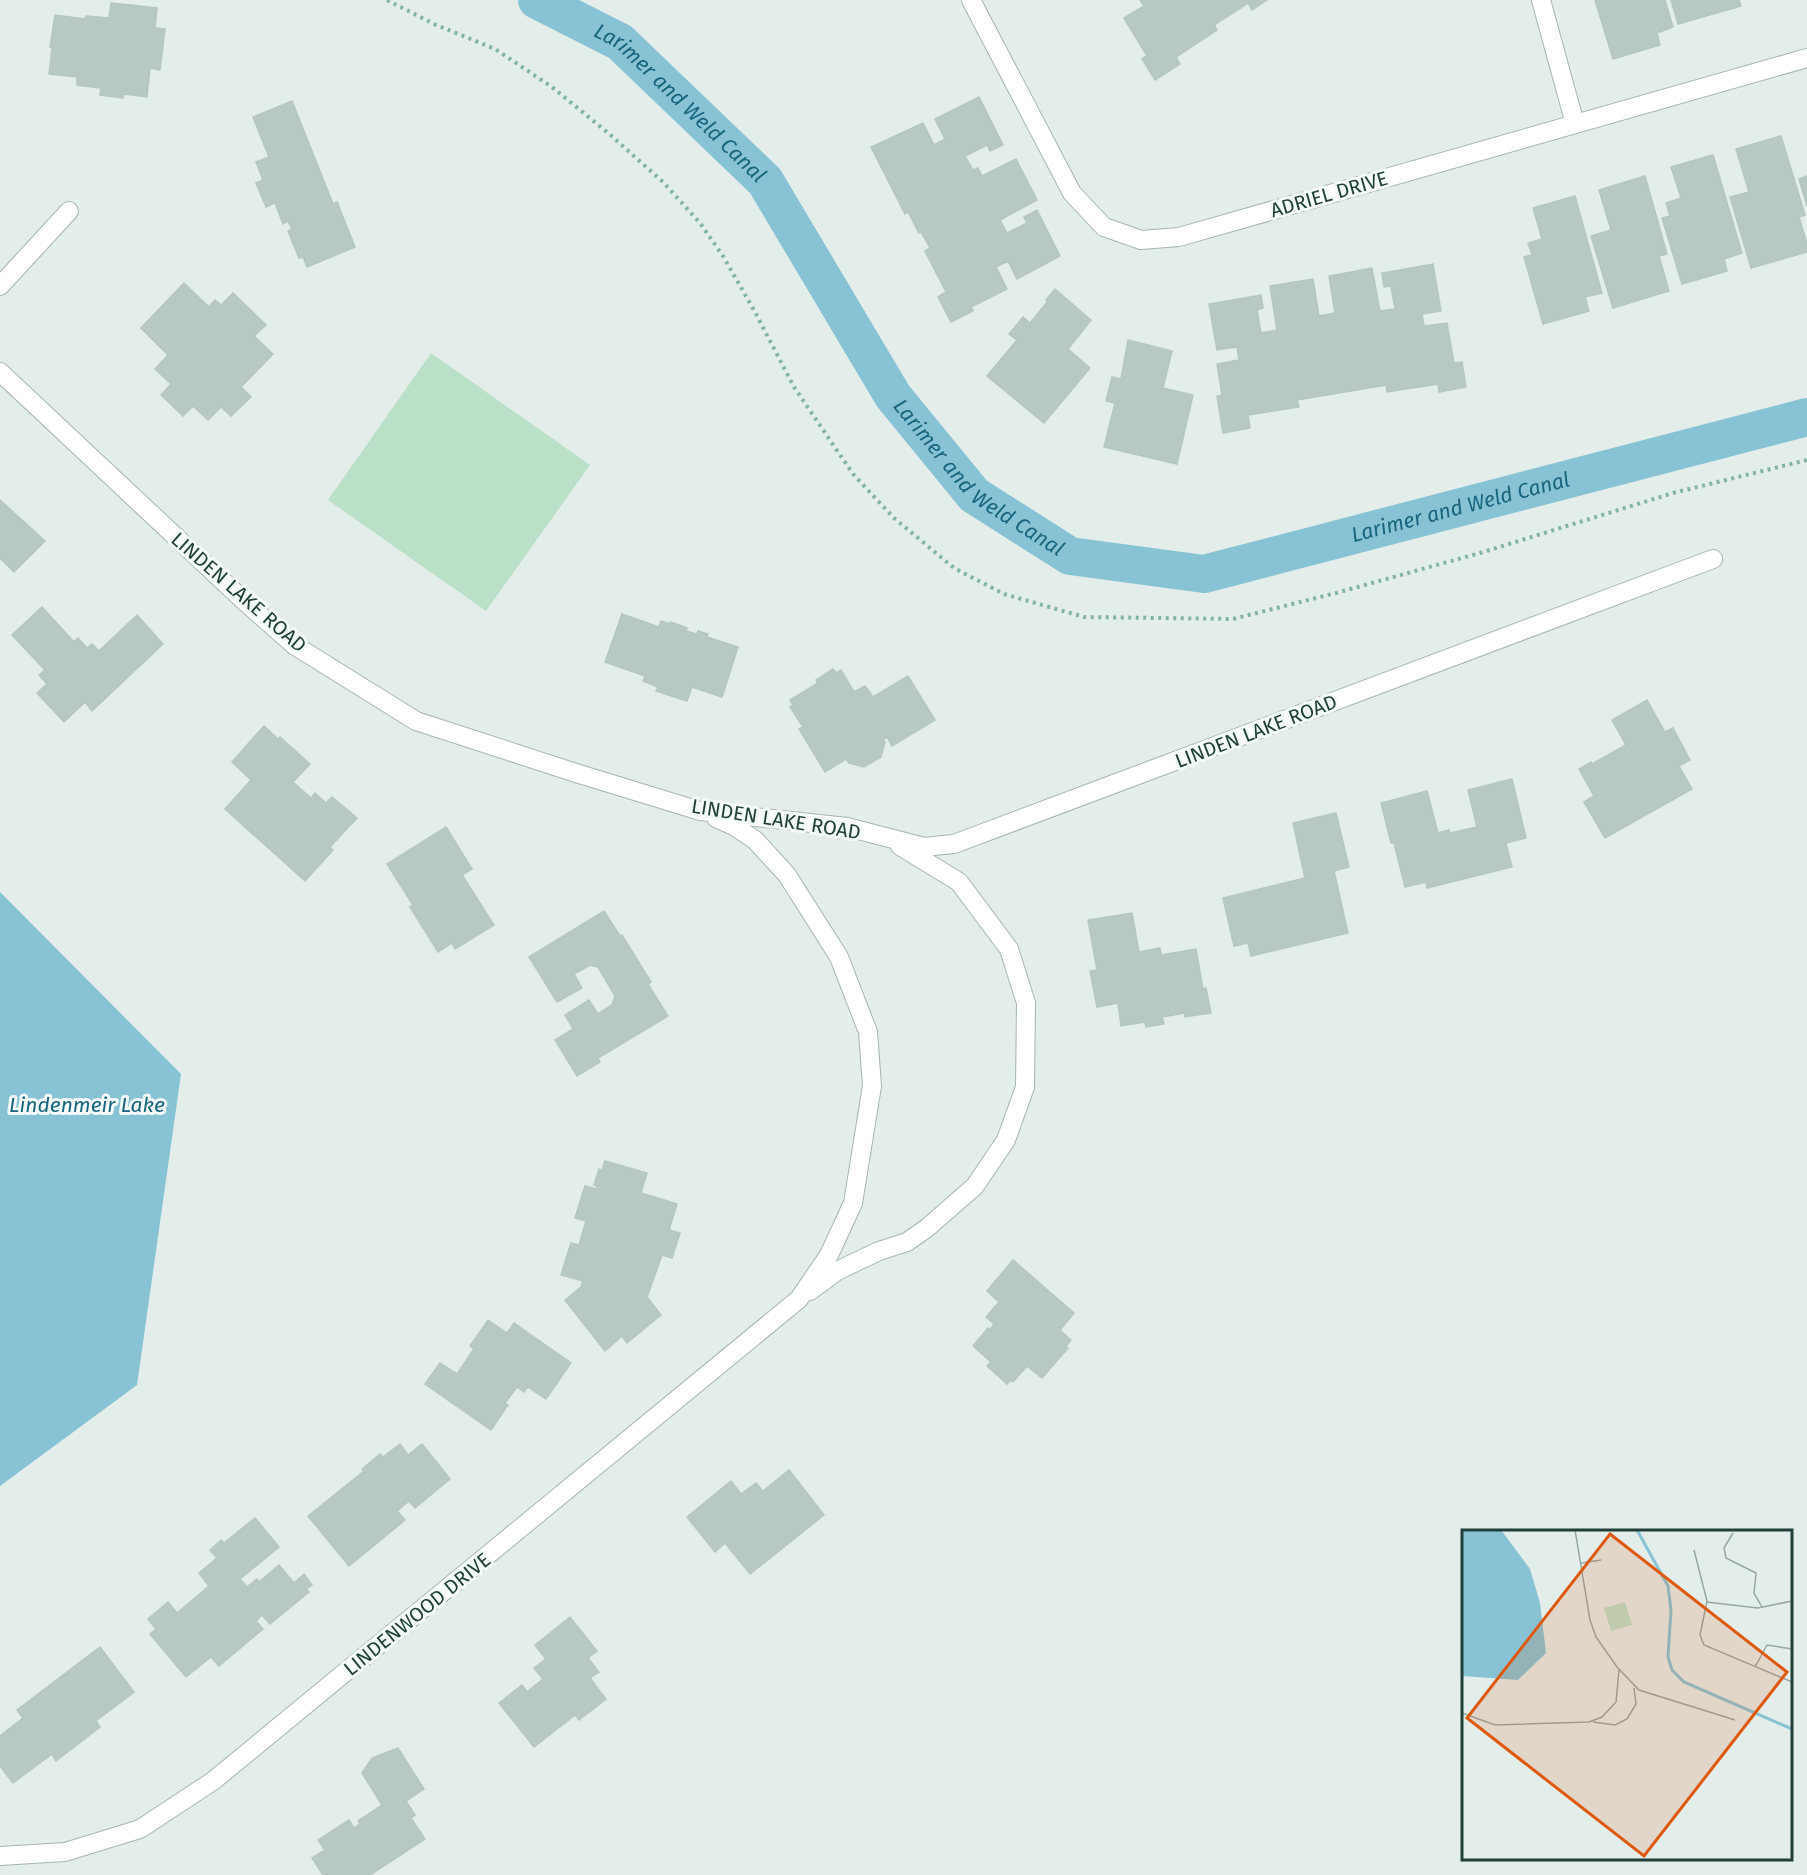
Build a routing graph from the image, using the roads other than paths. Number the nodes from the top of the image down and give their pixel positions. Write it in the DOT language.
graph roads {
  1 [pos="971,0"];
  2 [pos="1541,0"];
  3 [pos="1807,58"];
  4 [pos="1575,124"];
  5 [pos="69,211"];
  6 [pos="0,286"];
  7 [pos="0,372"];
  8 [pos="1713,559"];
  9 [pos="700,811"];
  10 [pos="887,838"];
  11 [pos="799,1299"];
  12 [pos="0,1856"];
  1 -- 4 [label="street, ADRIEL DRIVE"];
  2 -- 4 [label="street"];
  3 -- 4 [label="street, ADRIEL DRIVE"];
  5 -- 6 [label="street"];
  7 -- 9 [label="street, LINDEN LAKE ROAD"];
  8 -- 10 [label="street, LINDEN LAKE ROAD"];
  9 -- 10 [label="street, LINDEN LAKE ROAD"];
  9 -- 11 [label="street, LINDENWOOD DRIVE"];
  10 -- 11 [label="street, LINDENWOOD DRIVE"];
  11 -- 12 [label="street, LINDENWOOD DRIVE"];
}
